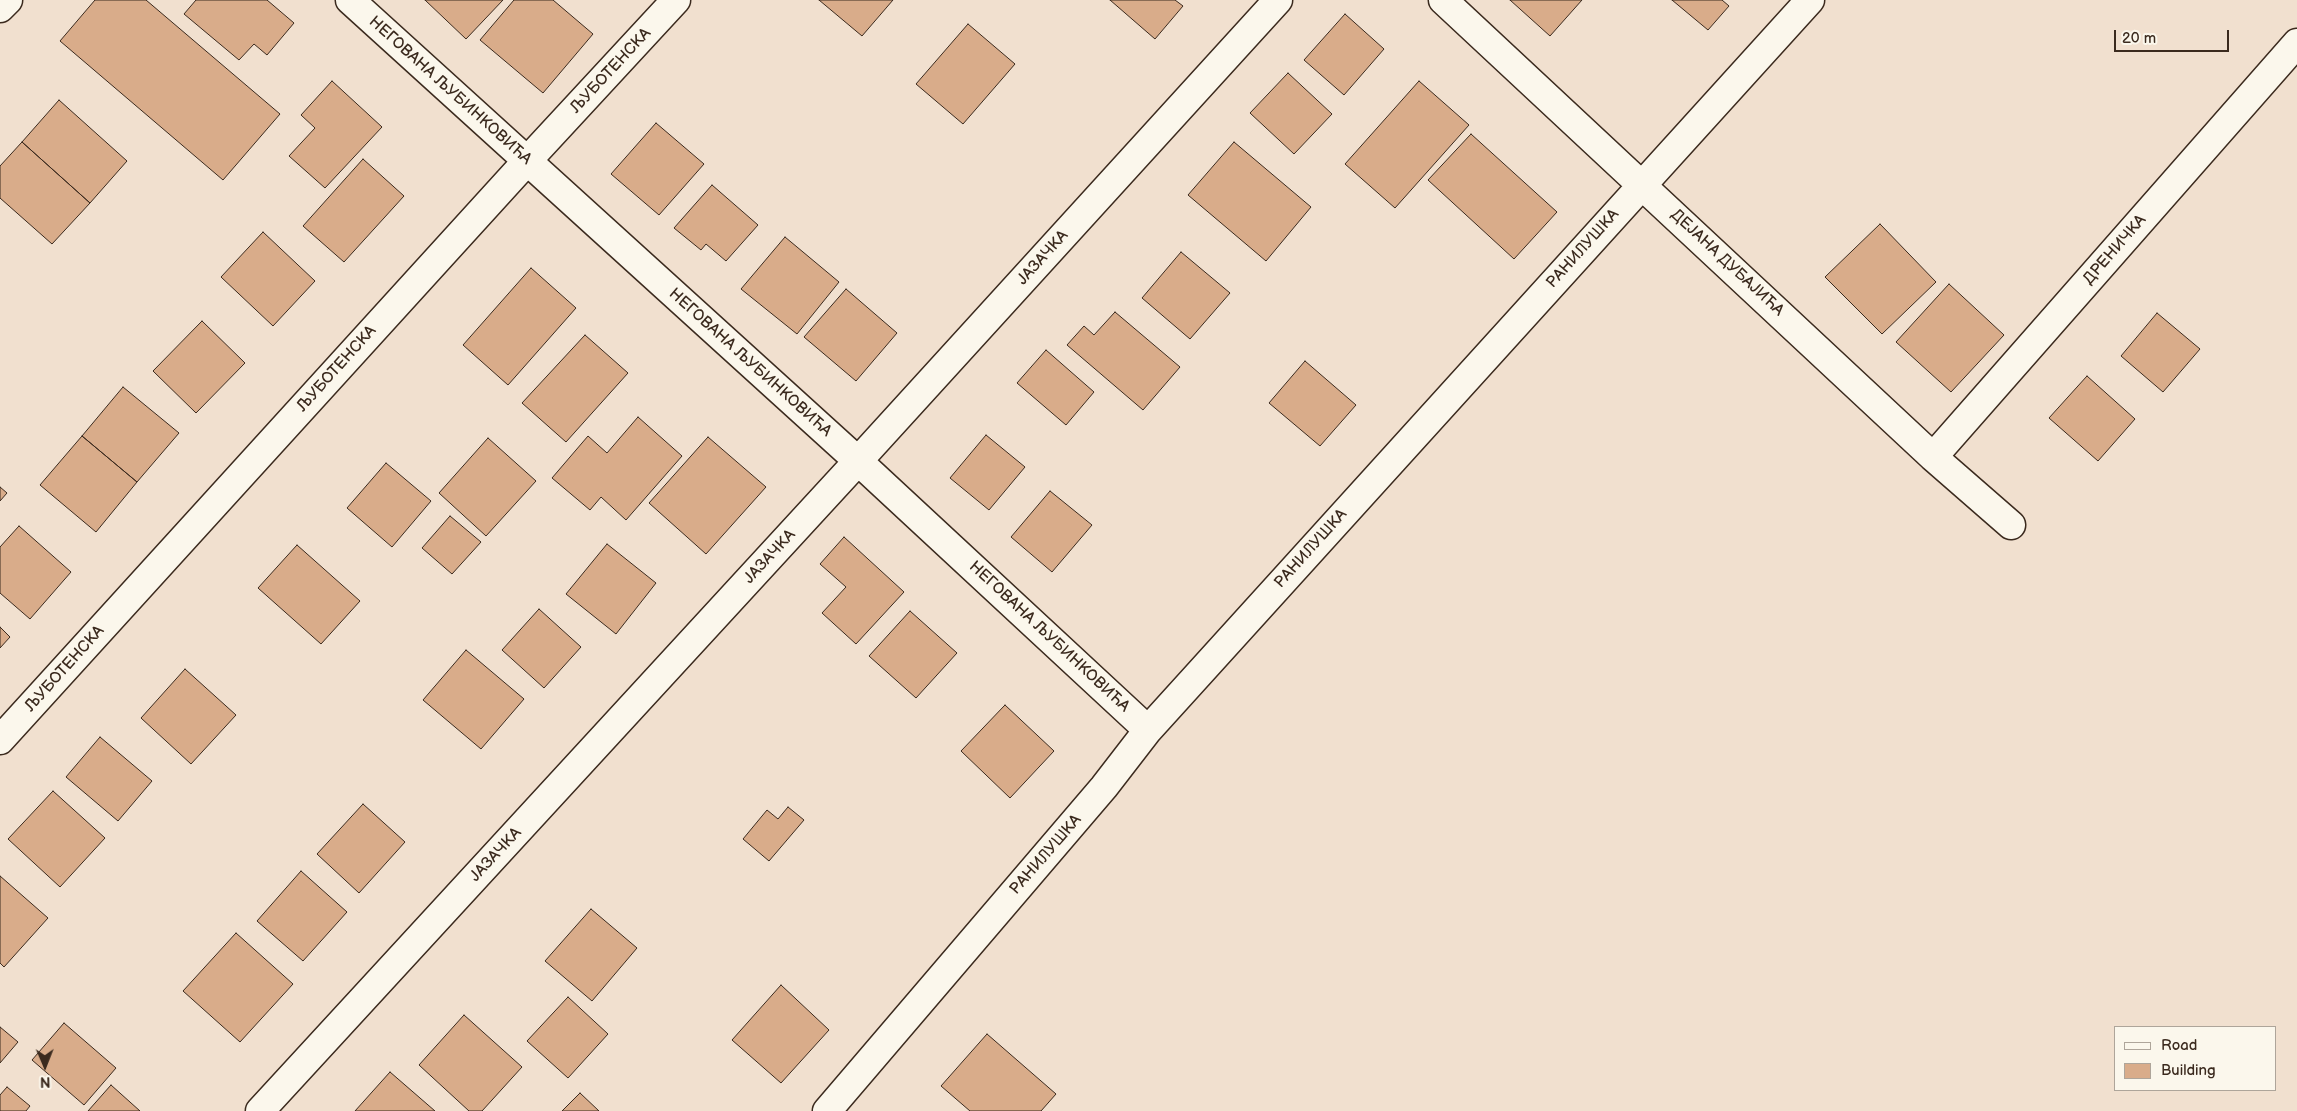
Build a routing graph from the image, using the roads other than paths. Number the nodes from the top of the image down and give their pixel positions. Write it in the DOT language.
graph roads {
  1 [pos="8,0"];
  2 [pos="350,0"];
  3 [pos="676,0"];
  4 [pos="1278,0"];
  5 [pos="1443,0"];
  6 [pos="1810,0"];
  7 [pos="0,8"];
  8 [pos="2297,42"];
  9 [pos="527,161"];
  10 [pos="1642,183"];
  11 [pos="1934,457"];
  12 [pos="858,461"];
  13 [pos="2011,525"];
  14 [pos="1148,730"];
  15 [pos="0,740"];
  16 [pos="260,1111"];
  17 [pos="827,1111"];
  1 -- 7 [label="street"];
  2 -- 9 [label="street, НЕГОВАНА ЉУБИНКОВИЋА"];
  3 -- 9 [label="street, ЉУБОТЕНСКА"];
  4 -- 12 [label="street, ЈАЗАЧКА"];
  5 -- 10 [label="street, ДЕЈАНА ДУБАЈИЋА"];
  6 -- 10 [label="street, РАНИЛУШКА"];
  8 -- 11 [label="street, ДРЕНИЧКА"];
  9 -- 12 [label="street, НЕГОВАНА ЉУБИНКОВИЋА"];
  9 -- 15 [label="street, ЉУБОТЕНСКА"];
  10 -- 11 [label="street, ДЕЈАНА ДУБАЈИЋА"];
  10 -- 14 [label="street, РАНИЛУШКА"];
  11 -- 13 [label="street, ДЕЈАНА ДУБАЈИЋА"];
  12 -- 14 [label="street, НЕГОВАНА ЉУБИНКОВИЋА"];
  12 -- 16 [label="street, ЈАЗАЧКА"];
  14 -- 17 [label="street, РАНИЛУШКА"];
}
